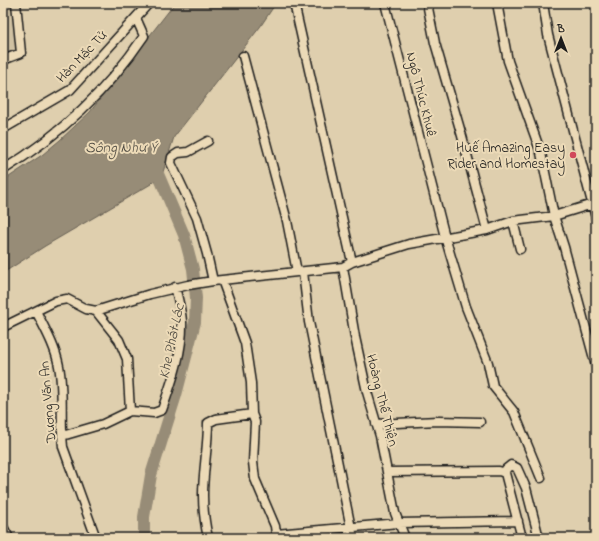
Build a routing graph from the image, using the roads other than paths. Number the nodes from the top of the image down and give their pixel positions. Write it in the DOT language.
graph roads {
  1 [pos="16,3"];
  2 [pos="149,3"];
  3 [pos="294,3"];
  4 [pos="385,3"];
  5 [pos="427,3"];
  6 [pos="497,3"];
  7 [pos="543,3"];
  8 [pos="136,18"];
  9 [pos="243,56"];
  10 [pos="3,60"];
  11 [pos="3,129"];
  12 [pos="208,141"];
  13 [pos="3,170"];
  14 [pos="594,204"];
  15 [pos="554,216"];
  16 [pos="596,218"];
  17 [pos="513,222"];
  18 [pos="487,230"];
  19 [pos="445,237"];
  20 [pos="520,249"];
  21 [pos="352,262"];
  22 [pos="343,267"];
  23 [pos="300,272"];
  24 [pos="222,280"];
  25 [pos="209,281"];
  26 [pos="175,287"];
  27 [pos="96,311"];
  28 [pos="36,312"];
  29 [pos="3,327"];
  30 [pos="596,366"];
  31 [pos="130,411"];
  32 [pos="252,414"];
  33 [pos="480,422"];
  34 [pos="376,424"];
  35 [pos="62,436"];
  36 [pos="387,472"];
  37 [pos="505,473"];
  38 [pos="541,478"];
  39 [pos="518,521"];
  40 [pos="399,523"];
  41 [pos="3,527"];
  42 [pos="351,528"];
  43 [pos="276,536"];
  44 [pos="9,538"];
  45 [pos="96,538"];
  46 [pos="208,538"];
  47 [pos="353,538"];
  48 [pos="405,538"];
  49 [pos="522,538"];
  50 [pos="539,538"];
  1 -- 10 [label="street"];
  2 -- 8 [label="street, Hàn Mặc Tử"];
  3 -- 21 [label="street"];
  4 -- 19 [label="street, Ngô Thúc Khuê"];
  5 -- 18 [label="street"];
  6 -- 15 [label="street"];
  7 -- 14 [label="street"];
  8 -- 11 [label="street, Hàn Mặc Tử"];
  8 -- 13 [label="street"];
  9 -- 23 [label="street"];
  12 -- 25 [label="street"];
  14 -- 15 [label="street"];
  14 -- 16 [label="street"];
  15 -- 17 [label="street"];
  15 -- 30 [label="street"];
  17 -- 18 [label="street"];
  17 -- 20 [label="street"];
  18 -- 19 [label="street"];
  19 -- 21 [label="street"];
  19 -- 38 [label="street, Ngô Thúc Khuê"];
  21 -- 22 [label="street"];
  22 -- 23 [label="street"];
  22 -- 34 [label="street, Hoàng Thế Thiện"];
  23 -- 24 [label="street"];
  23 -- 42 [label="street"];
  24 -- 25 [label="street"];
  24 -- 32 [label="street"];
  25 -- 26 [label="street"];
  26 -- 27 [label="street"];
  26 -- 31 [label="street"];
  27 -- 28 [label="street"];
  27 -- 31 [label="street"];
  28 -- 29 [label="street"];
  28 -- 35 [label="street, Dương Văn An"];
  31 -- 35 [label="street"];
  32 -- 43 [label="street"];
  32 -- 46 [label="street"];
  33 -- 34 [label="street"];
  34 -- 36 [label="street, Hoàng Thế Thiện"];
  35 -- 45 [label="street, Dương Văn An"];
  36 -- 37 [label="street"];
  36 -- 40 [label="street, Hoàng Thế Thiện"];
  37 -- 39 [label="street"];
  37 -- 50 [label="street"];
  39 -- 40 [label="street"];
  39 -- 49 [label="street"];
  40 -- 42 [label="street"];
  40 -- 48 [label="street, Hoàng Thế Thiện"];
  41 -- 44 [label="street"];
  42 -- 43 [label="street"];
  42 -- 47 [label="street"];
}
